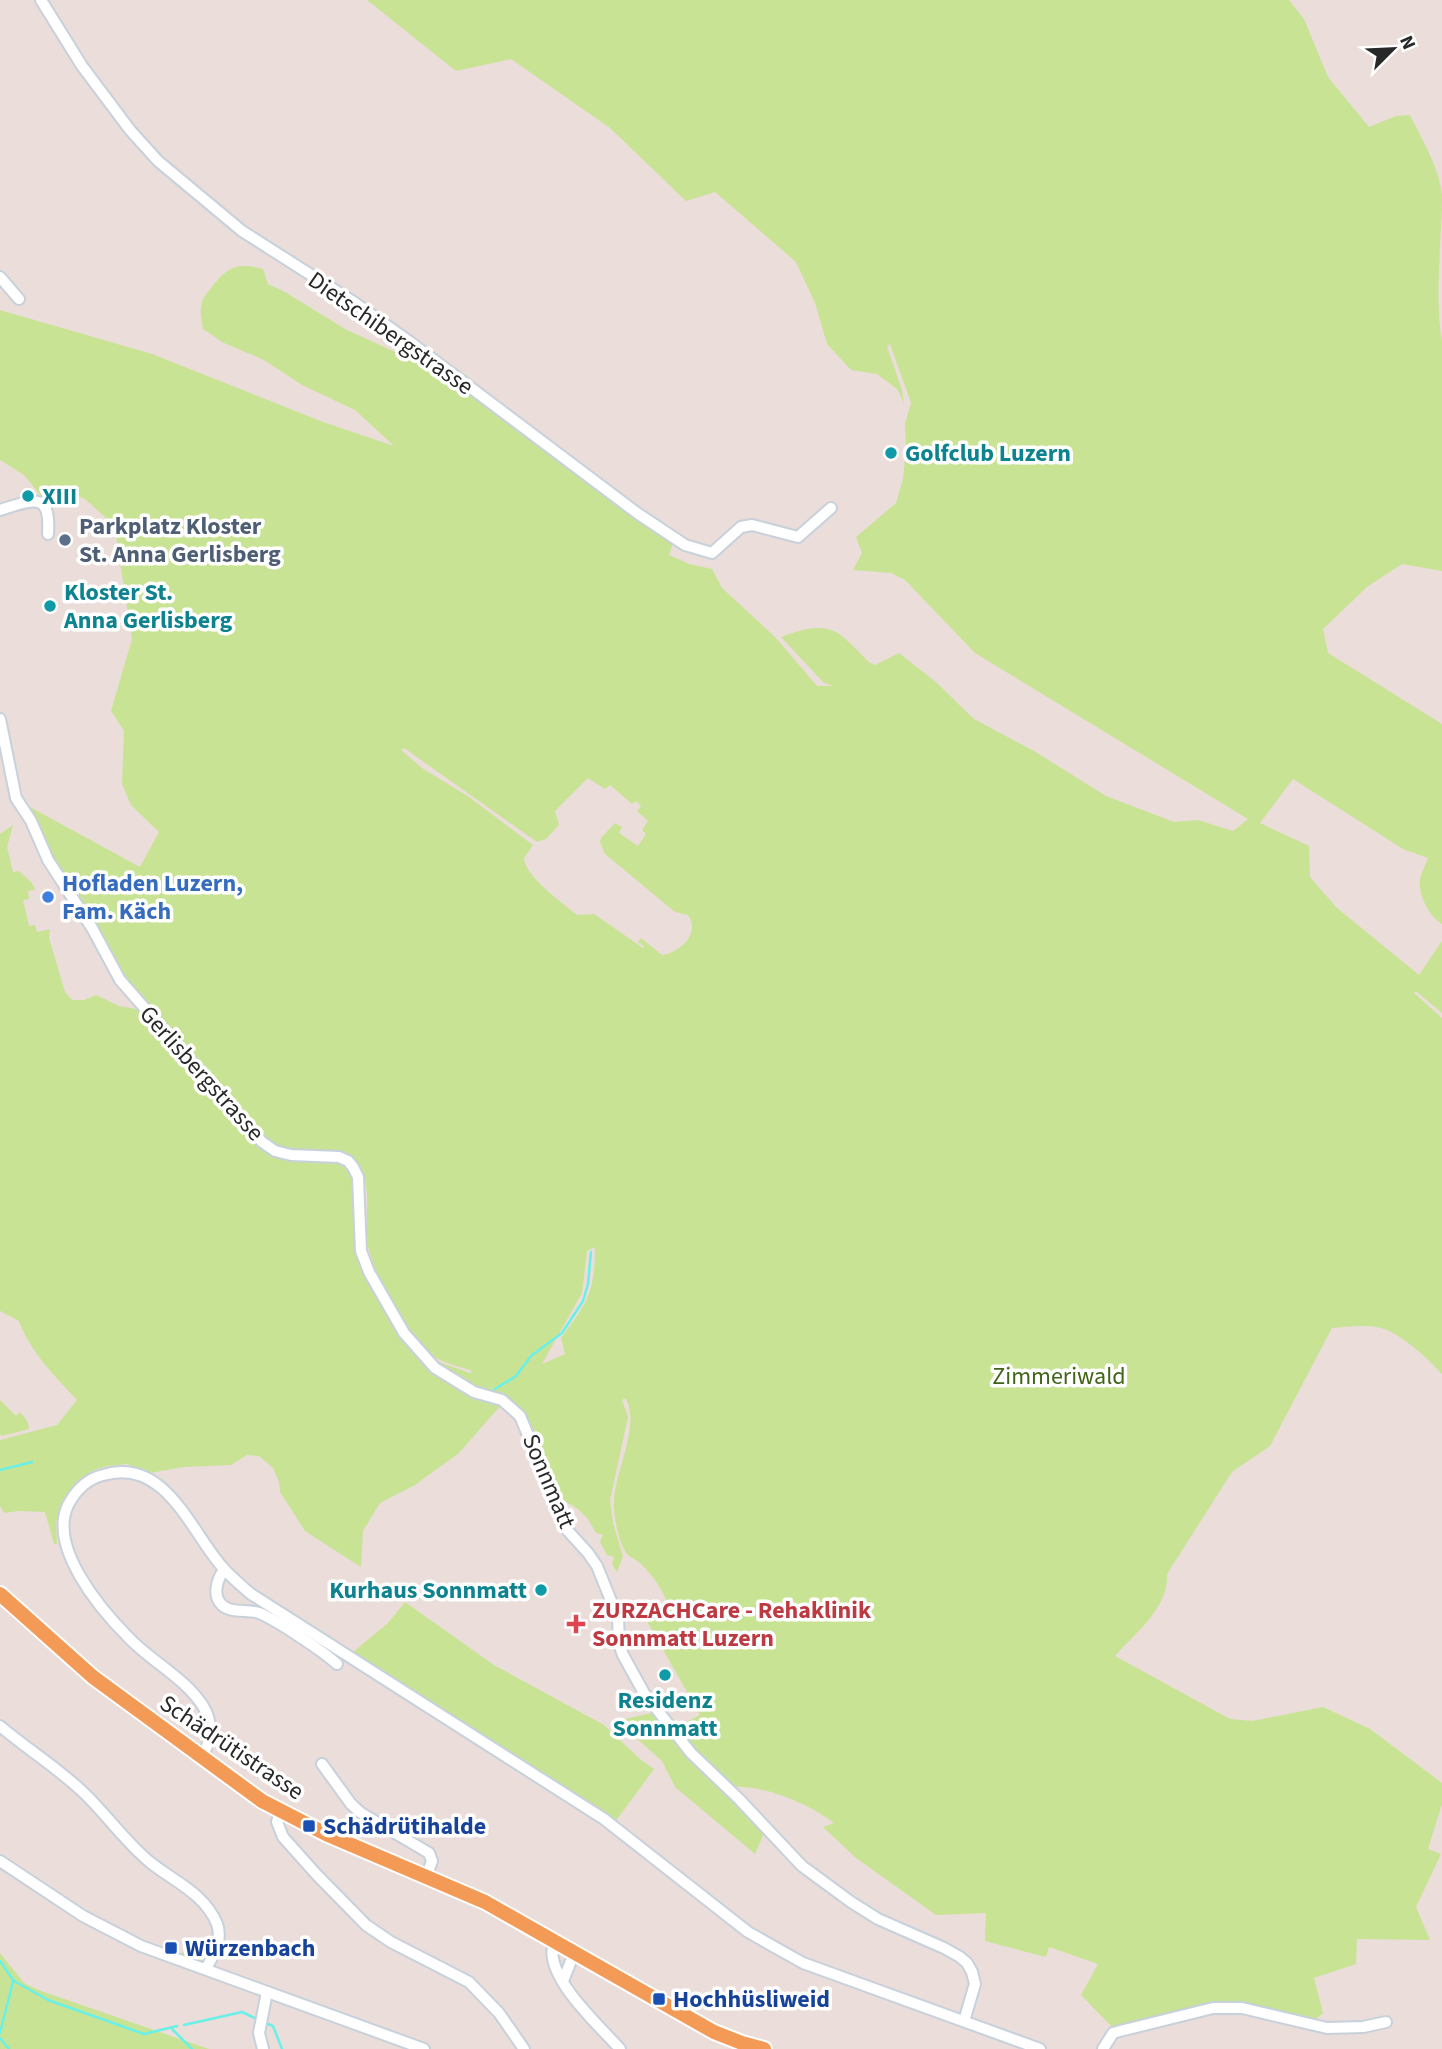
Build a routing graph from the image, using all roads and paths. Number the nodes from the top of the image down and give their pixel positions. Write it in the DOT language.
graph roads {
  1 [pos="41,0"];
  2 [pos="0,277"];
  3 [pos="19,299"];
  4 [pos="831,508"];
  5 [pos="0,510"];
  6 [pos="48,534"];
  7 [pos="0,719"];
  8 [pos="510,1406"];
  9 [pos="224,1570"];
  10 [pos="0,1594"];
  11 [pos="337,1664"];
  12 [pos="0,1726"];
  13 [pos="202,1756"];
  14 [pos="322,1764"];
  15 [pos="280,1811"];
  16 [pos="0,1861"];
  17 [pos="426,1877"];
  18 [pos="555,1940"];
  19 [pos="575,1951"];
  20 [pos="206,1969"];
  21 [pos="563,1981"];
  22 [pos="267,1992"];
  23 [pos="964,2021"];
  24 [pos="1386,2022"];
  25 [pos="262,2049"];
  26 [pos="424,2049"];
  27 [pos="524,2049"];
  28 [pos="620,2049"];
  29 [pos="764,2049"];
  30 [pos="1041,2049"];
  31 [pos="1103,2049"];
  1 -- 4 [label="street, Dietschibergstrasse"];
  2 -- 3 [label="street"];
  5 -- 6 [label="street"];
  7 -- 8 [label="street, Gerlisbergstrasse"];
  8 -- 23 [label="street, Sonnmatt"];
  9 -- 11 [label="street"];
  9 -- 13 [label="street"];
  9 -- 23 [label="street"];
  10 -- 13 [label="main road, Schädrütistrasse"];
  12 -- 20 [label="street"];
  13 -- 15 [label="main road, Schädrütistrasse"];
  14 -- 17 [label="street"];
  15 -- 17 [label="main road, Schädrütistrasse"];
  15 -- 27 [label="street"];
  16 -- 20 [label="street"];
  17 -- 18 [label="main road, Schädrütistrasse"];
  18 -- 19 [label="main road, Schädrütistrasse"];
  18 -- 21 [label="street"];
  19 -- 21 [label="street"];
  19 -- 29 [label="main road, Schädrütistrasse"];
  20 -- 22 [label="street"];
  21 -- 28 [label="street"];
  22 -- 25 [label="street"];
  22 -- 26 [label="street"];
  23 -- 30 [label="street"];
  24 -- 31 [label="street"];
}
